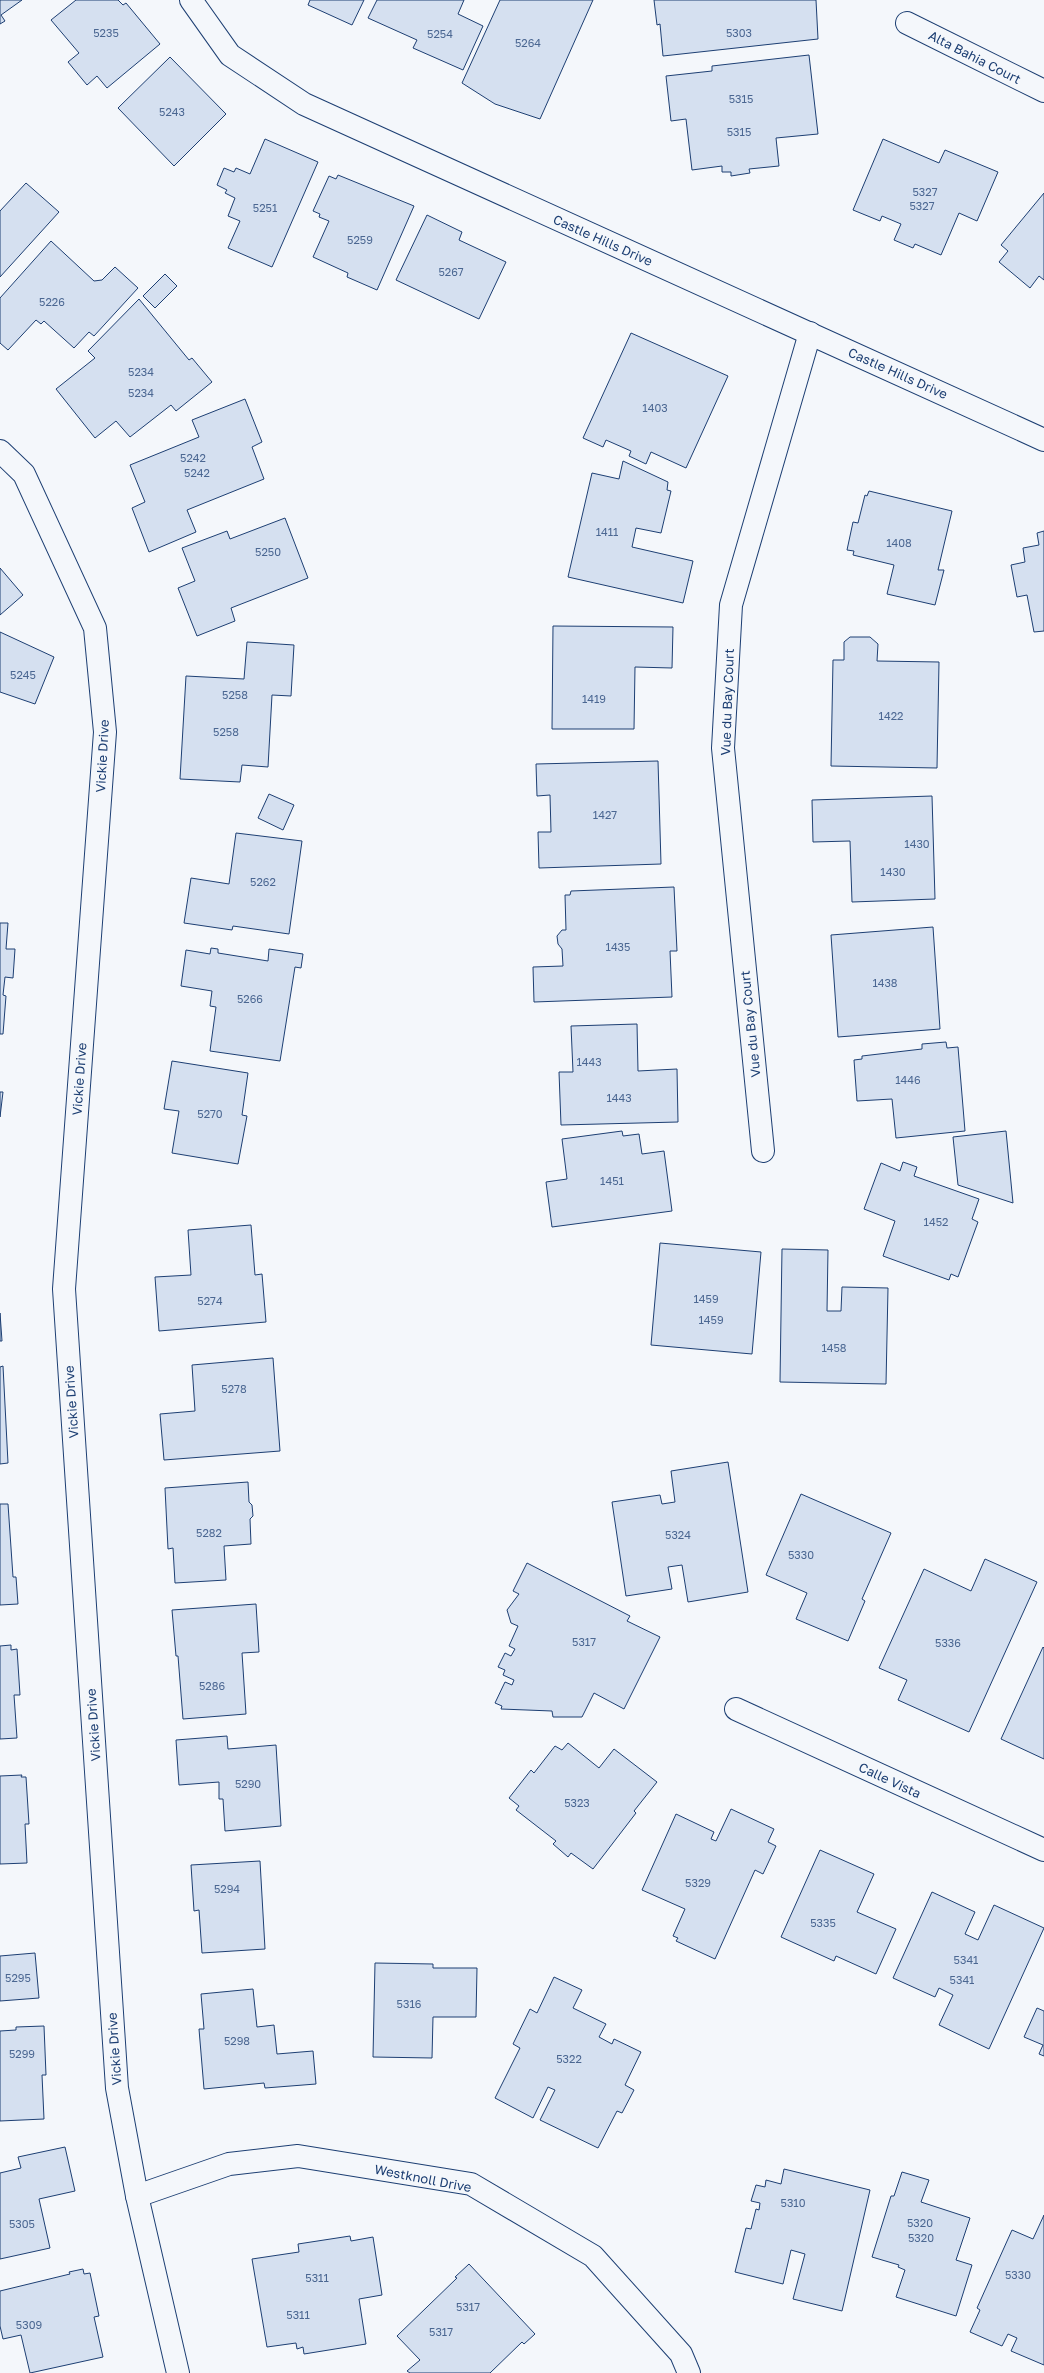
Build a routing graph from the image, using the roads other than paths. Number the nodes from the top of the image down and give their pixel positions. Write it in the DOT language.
graph roads {
  1 [pos="191,0"];
  2 [pos="907,23"];
  3 [pos="1044,91"];
  4 [pos="810,333"];
  5 [pos="1044,440"];
  6 [pos="0,451"];
  7 [pos="763,1151"];
  8 [pos="736,1709"];
  9 [pos="1044,1850"];
  10 [pos="137,2196"];
  11 [pos="178,2373"];
  12 [pos="689,2373"];
  1 -- 4 [label="street, Castle Hills Drive"];
  2 -- 3 [label="street, Alta Bahia Court"];
  4 -- 5 [label="street, Castle Hills Drive"];
  4 -- 7 [label="street, Vue du Bay Court"];
  6 -- 10 [label="street, Vickie Drive"];
  8 -- 9 [label="street, Calle Vista"];
  10 -- 11 [label="street, Vickie Drive"];
  10 -- 12 [label="street, Westknoll Drive"];
}
